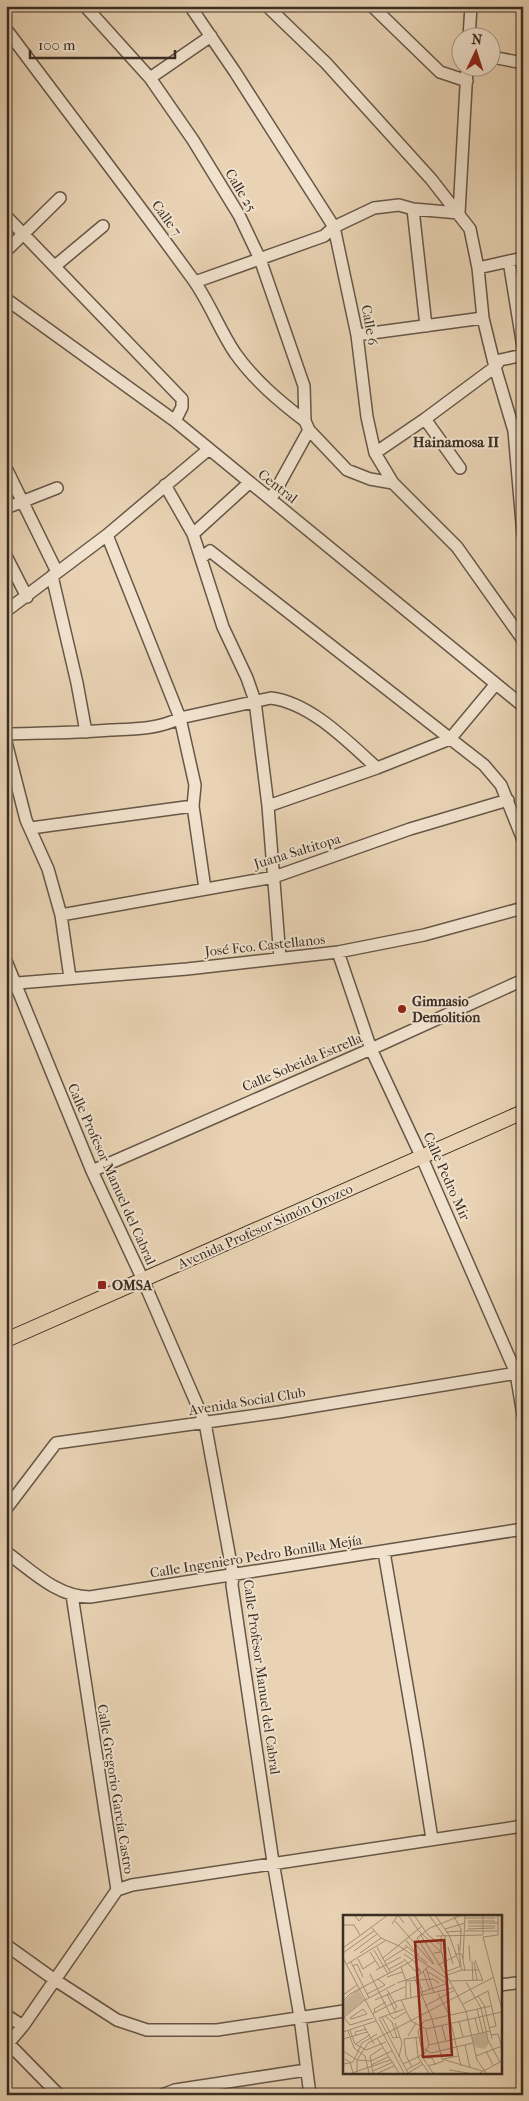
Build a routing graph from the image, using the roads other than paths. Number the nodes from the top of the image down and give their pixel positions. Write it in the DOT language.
graph roads {
  1 [pos="85,6"];
  2 [pos="190,6"];
  3 [pos="267,6"];
  4 [pos="372,6"];
  5 [pos="471,6"];
  6 [pos="470,28"];
  7 [pos="6,30"];
  8 [pos="211,36"];
  9 [pos="502,59"];
  10 [pos="523,63"];
  11 [pos="150,78"];
  12 [pos="467,78"];
  13 [pos="467,81"];
  14 [pos="60,198"];
  15 [pos="413,209"];
  16 [pos="459,213"];
  17 [pos="6,216"];
  18 [pos="103,226"];
  19 [pos="334,228"];
  20 [pos="23,233"];
  21 [pos="6,250"];
  22 [pos="523,258"];
  23 [pos="260,259"];
  24 [pos="509,261"];
  25 [pos="55,266"];
  26 [pos="478,268"];
  27 [pos="195,282"];
  28 [pos="6,299"];
  29 [pos="483,318"];
  30 [pos="426,326"];
  31 [pos="357,334"];
  32 [pos="523,347"];
  33 [pos="523,355"];
  34 [pos="498,363"];
  35 [pos="425,419"];
  36 [pos="175,421"];
  37 [pos="307,426"];
  38 [pos="209,448"];
  39 [pos="375,453"];
  40 [pos="6,468"];
  41 [pos="460,468"];
  42 [pos="249,482"];
  43 [pos="393,483"];
  44 [pos="165,485"];
  45 [pos="57,488"];
  46 [pos="271,499"];
  47 [pos="24,502"];
  48 [pos="6,508"];
  49 [pos="193,534"];
  50 [pos="107,535"];
  51 [pos="523,535"];
  52 [pos="205,555"];
  53 [pos="6,556"];
  54 [pos="54,574"];
  55 [pos="27,597"];
  56 [pos="6,611"];
  57 [pos="523,640"];
  58 [pos="494,685"];
  59 [pos="255,701"];
  60 [pos="523,706"];
  61 [pos="180,718"];
  62 [pos="86,732"];
  63 [pos="6,734"];
  64 [pos="450,739"];
  65 [pos="6,742"];
  66 [pos="377,768"];
  67 [pos="508,800"];
  68 [pos="193,806"];
  69 [pos="268,806"];
  70 [pos="31,828"];
  71 [pos="523,840"];
  72 [pos="274,876"];
  73 [pos="205,889"];
  74 [pos="523,908"];
  75 [pos="61,915"];
  76 [pos="338,952"];
  77 [pos="280,958"];
  78 [pos="6,961"];
  79 [pos="70,978"];
  80 [pos="523,980"];
  81 [pos="10,983"];
  82 [pos="371,1049"];
  83 [pos="523,1112"];
  84 [pos="422,1158"];
  85 [pos="92,1171"];
  86 [pos="143,1280"];
  87 [pos="6,1340"];
  88 [pos="520,1372"];
  89 [pos="523,1414"];
  90 [pos="205,1423"];
  91 [pos="6,1509"];
  92 [pos="523,1530"];
  93 [pos="6,1552"];
  94 [pos="384,1552"];
  95 [pos="233,1575"];
  96 [pos="72,1595"];
  97 [pos="523,1826"];
  98 [pos="432,1839"];
  99 [pos="273,1862"];
  100 [pos="117,1890"];
  101 [pos="6,1945"];
  102 [pos="55,1980"];
  103 [pos="523,1982"];
  104 [pos="502,1985"];
  105 [pos="343,2010"];
  106 [pos="6,2015"];
  107 [pos="300,2018"];
  108 [pos="23,2026"];
  109 [pos="7,2045"];
  110 [pos="306,2070"];
  111 [pos="59,2095"];
  112 [pos="162,2095"];
  113 [pos="310,2095"];
  1 -- 11 [label="street, Calle 25"];
  2 -- 8 [label="street, Calle 6"];
  3 -- 16 [label="street"];
  4 -- 13 [label="street"];
  5 -- 6 [label="street"];
  7 -- 27 [label="street, Calle 7"];
  8 -- 11 [label="street"];
  8 -- 19 [label="street, Calle 6"];
  9 -- 10 [label="street"];
  11 -- 23 [label="street, Calle 25"];
  12 -- 13 [label="street"];
  13 -- 16 [label="street"];
  14 -- 20 [label="street"];
  15 -- 16 [label="street"];
  15 -- 19 [label="street"];
  15 -- 30 [label="street"];
  16 -- 26 [label="street"];
  17 -- 20 [label="street"];
  18 -- 25 [label="street"];
  19 -- 23 [label="street"];
  19 -- 31 [label="street, Calle 6"];
  20 -- 21 [label="street"];
  20 -- 25 [label="street"];
  22 -- 24 [label="street"];
  23 -- 27 [label="street"];
  23 -- 37 [label="street, Calle 25"];
  24 -- 26 [label="street"];
  24 -- 32 [label="street"];
  25 -- 36 [label="street"];
  26 -- 29 [label="street"];
  27 -- 37 [label="street, Calle 7"];
  28 -- 36 [label="street, Central"];
  29 -- 30 [label="street"];
  29 -- 34 [label="street"];
  30 -- 31 [label="street"];
  31 -- 39 [label="street, Calle 6"];
  33 -- 34 [label="street"];
  34 -- 35 [label="street"];
  34 -- 51 [label="street"];
  35 -- 39 [label="street"];
  35 -- 41 [label="street"];
  36 -- 38 [label="street, Central"];
  37 -- 43 [label="street, Calle 7"];
  37 -- 46 [label="street"];
  38 -- 42 [label="street, Central"];
  38 -- 44 [label="street"];
  39 -- 43 [label="street, Calle 6"];
  40 -- 47 [label="street"];
  42 -- 46 [label="street, Central"];
  42 -- 49 [label="street"];
  43 -- 57 [label="street, Calle 6"];
  44 -- 49 [label="street"];
  44 -- 50 [label="street"];
  45 -- 47 [label="street"];
  46 -- 58 [label="street, Central"];
  47 -- 48 [label="street"];
  47 -- 54 [label="street"];
  49 -- 52 [label="street"];
  50 -- 54 [label="street"];
  50 -- 61 [label="street"];
  52 -- 59 [label="street"];
  52 -- 64 [label="street"];
  53 -- 55 [label="street"];
  54 -- 55 [label="street"];
  54 -- 62 [label="street"];
  55 -- 56 [label="street"];
  58 -- 60 [label="street, Central"];
  58 -- 64 [label="street"];
  59 -- 61 [label="street"];
  59 -- 66 [label="street"];
  59 -- 69 [label="street"];
  61 -- 62 [label="street"];
  61 -- 68 [label="street"];
  62 -- 63 [label="street"];
  64 -- 66 [label="street"];
  64 -- 67 [label="street"];
  65 -- 70 [label="street"];
  66 -- 69 [label="street"];
  67 -- 71 [label="street"];
  67 -- 72 [label="street, Juana Saltitopa"];
  68 -- 70 [label="street"];
  68 -- 73 [label="street"];
  69 -- 72 [label="street"];
  70 -- 75 [label="street"];
  72 -- 73 [label="street, Juana Saltitopa"];
  72 -- 77 [label="street"];
  73 -- 75 [label="street, Juana Saltitopa"];
  74 -- 76 [label="street, José Fco. Castellanos"];
  75 -- 79 [label="street"];
  76 -- 77 [label="street, José Fco. Castellanos"];
  76 -- 82 [label="street, Calle Pedro Mir"];
  77 -- 79 [label="street, José Fco. Castellanos"];
  78 -- 81 [label="street, Calle Profesor Manuel del Cabral"];
  79 -- 81 [label="street, José Fco. Castellanos"];
  80 -- 82 [label="street, Calle Sobeida Estrella"];
  81 -- 85 [label="street, Calle Profesor Manuel del Cabral"];
  82 -- 84 [label="street, Calle Pedro Mir"];
  82 -- 85 [label="street, Calle Sobeida Estrella"];
  83 -- 84 [label="main road, Avenida Profesor Simón Orozco"];
  84 -- 86 [label="main road, Avenida Profesor Simón Orozco"];
  84 -- 88 [label="street, Calle Pedro Mir"];
  85 -- 86 [label="street, Calle Profesor Manuel del Cabral"];
  86 -- 87 [label="main road, Avenida Profesor Simón Orozco"];
  86 -- 90 [label="street, Calle Profesor Manuel del Cabral"];
  88 -- 89 [label="street, Calle Pedro Mir"];
  88 -- 90 [label="street, Avenida Social Club"];
  90 -- 91 [label="street, Avenida Social Club"];
  90 -- 95 [label="street, Calle Profesor Manuel del Cabral"];
  92 -- 94 [label="street, Calle Ingeniero Pedro Bonilla Mejía"];
  93 -- 96 [label="street, Calle Ingeniero Pedro Bonilla Mejía"];
  94 -- 95 [label="street, Calle Ingeniero Pedro Bonilla Mejía"];
  94 -- 98 [label="street"];
  95 -- 96 [label="street, Calle Ingeniero Pedro Bonilla Mejía"];
  95 -- 99 [label="street, Calle Profesor Manuel del Cabral"];
  96 -- 100 [label="street, Calle Gregorio García Castro"];
  97 -- 98 [label="street"];
  98 -- 99 [label="street"];
  99 -- 100 [label="street"];
  99 -- 107 [label="street, Calle Profesor Manuel del Cabral"];
  100 -- 102 [label="street, Calle Gregorio García Castro"];
  101 -- 102 [label="street"];
  102 -- 107 [label="street"];
  102 -- 108 [label="street, Calle Gregorio García Castro"];
  103 -- 104 [label="street"];
  105 -- 107 [label="street"];
  106 -- 108 [label="street"];
  107 -- 110 [label="street, Calle Profesor Manuel del Cabral"];
  108 -- 109 [label="street, Calle Gregorio García Castro"];
  109 -- 111 [label="street"];
  110 -- 112 [label="street"];
  110 -- 113 [label="street, Calle Profesor Manuel del Cabral"];
}
